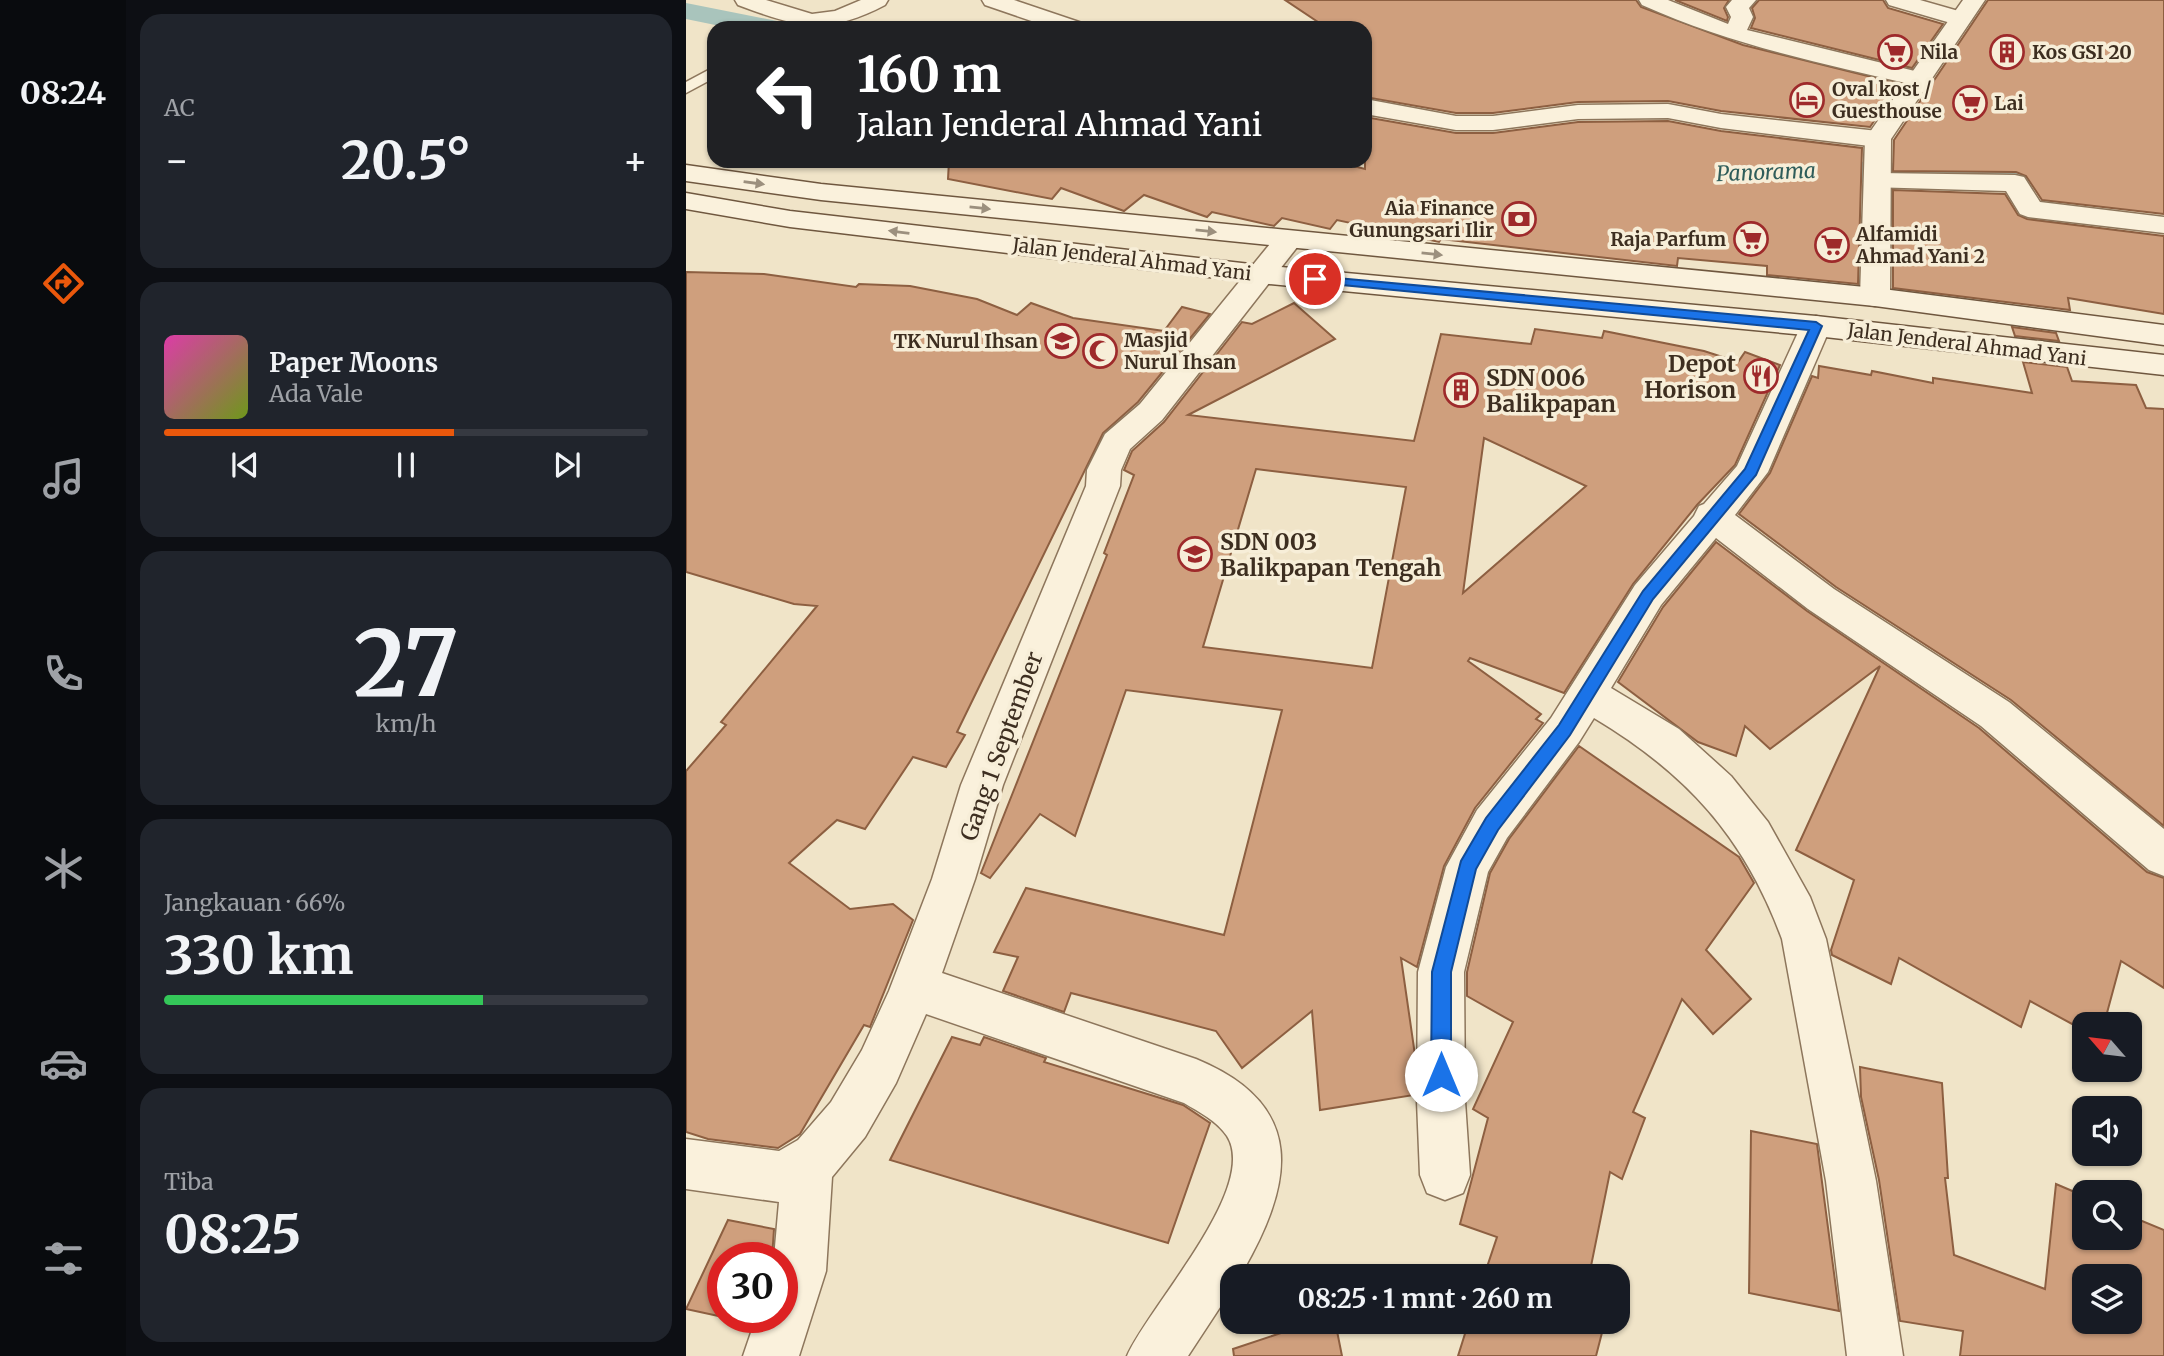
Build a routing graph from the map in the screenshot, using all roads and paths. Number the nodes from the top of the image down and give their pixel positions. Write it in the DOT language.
graph roads {
  1 [pos="746,0"];
  2 [pos="877,0"];
  3 [pos="993,0"];
  4 [pos="1650,0"];
  5 [pos="1745,0"];
  6 [pos="1897,0"];
  7 [pos="1967,9"];
  8 [pos="792,21"];
  9 [pos="832,21"];
  10 [pos="1054,21"];
  11 [pos="1734,34"];
  12 [pos="707,76"];
  13 [pos="1919,79"];
  14 [pos="686,88"];
  15 [pos="1372,108"];
  16 [pos="1878,162"];
  17 [pos="686,173"];
  18 [pos="686,201"];
  19 [pos="2164,225"];
  20 [pos="1288,240"];
  21 [pos="1259,274"];
  22 [pos="1875,297"];
  23 [pos="1816,326"];
  24 [pos="2164,335"];
  25 [pos="2164,365"];
  26 [pos="1711,515"];
  27 [pos="1588,694"];
  28 [pos="2164,856"];
  29 [pos="914,987"];
  30 [pos="686,1164"];
  31 [pos="808,1166"];
  32 [pos="1446,1175"];
  33 [pos="771,1356"];
  34 [pos="1155,1356"];
  35 [pos="1875,1356"];
  1 -- 8 [label="street"];
  2 -- 9 [label="street"];
  3 -- 10 [label="street"];
  4 -- 11 [label="street"];
  5 -- 11 [label="street"];
  6 -- 7 [label="street"];
  7 -- 13 [label="street"];
  11 -- 13 [label="street"];
  12 -- 14 [label="lane"];
  13 -- 16 [label="street"];
  15 -- 16 [label="street"];
  16 -- 19 [label="street"];
  16 -- 22 [label="street"];
  17 -- 20 [label="street, Jalan Jenderal Ahmad Yani, one-way"];
  21 -- 18 [label="street, Jalan Jenderal Ahmad Yani, one-way"];
  20 -- 21 [label="street, Gang 1 September"];
  20 -- 22 [label="street, Jalan Jenderal Ahmad Yani, one-way"];
  21 -- 23 [label="street, Jalan Jenderal Ahmad Yani"];
  21 -- 29 [label="street, Gang 1 September"];
  22 -- 24 [label="street, Jalan Jenderal Ahmad Yani"];
  23 -- 25 [label="street, Jalan Jenderal Ahmad Yani"];
  23 -- 26 [label="street"];
  26 -- 27 [label="street"];
  26 -- 28 [label="street"];
  27 -- 32 [label="street"];
  27 -- 35 [label="street"];
  29 -- 31 [label="street, Gang 1 September"];
  29 -- 34 [label="street"];
  30 -- 31 [label="street, Gang 1 September"];
  31 -- 33 [label="street"];
}
